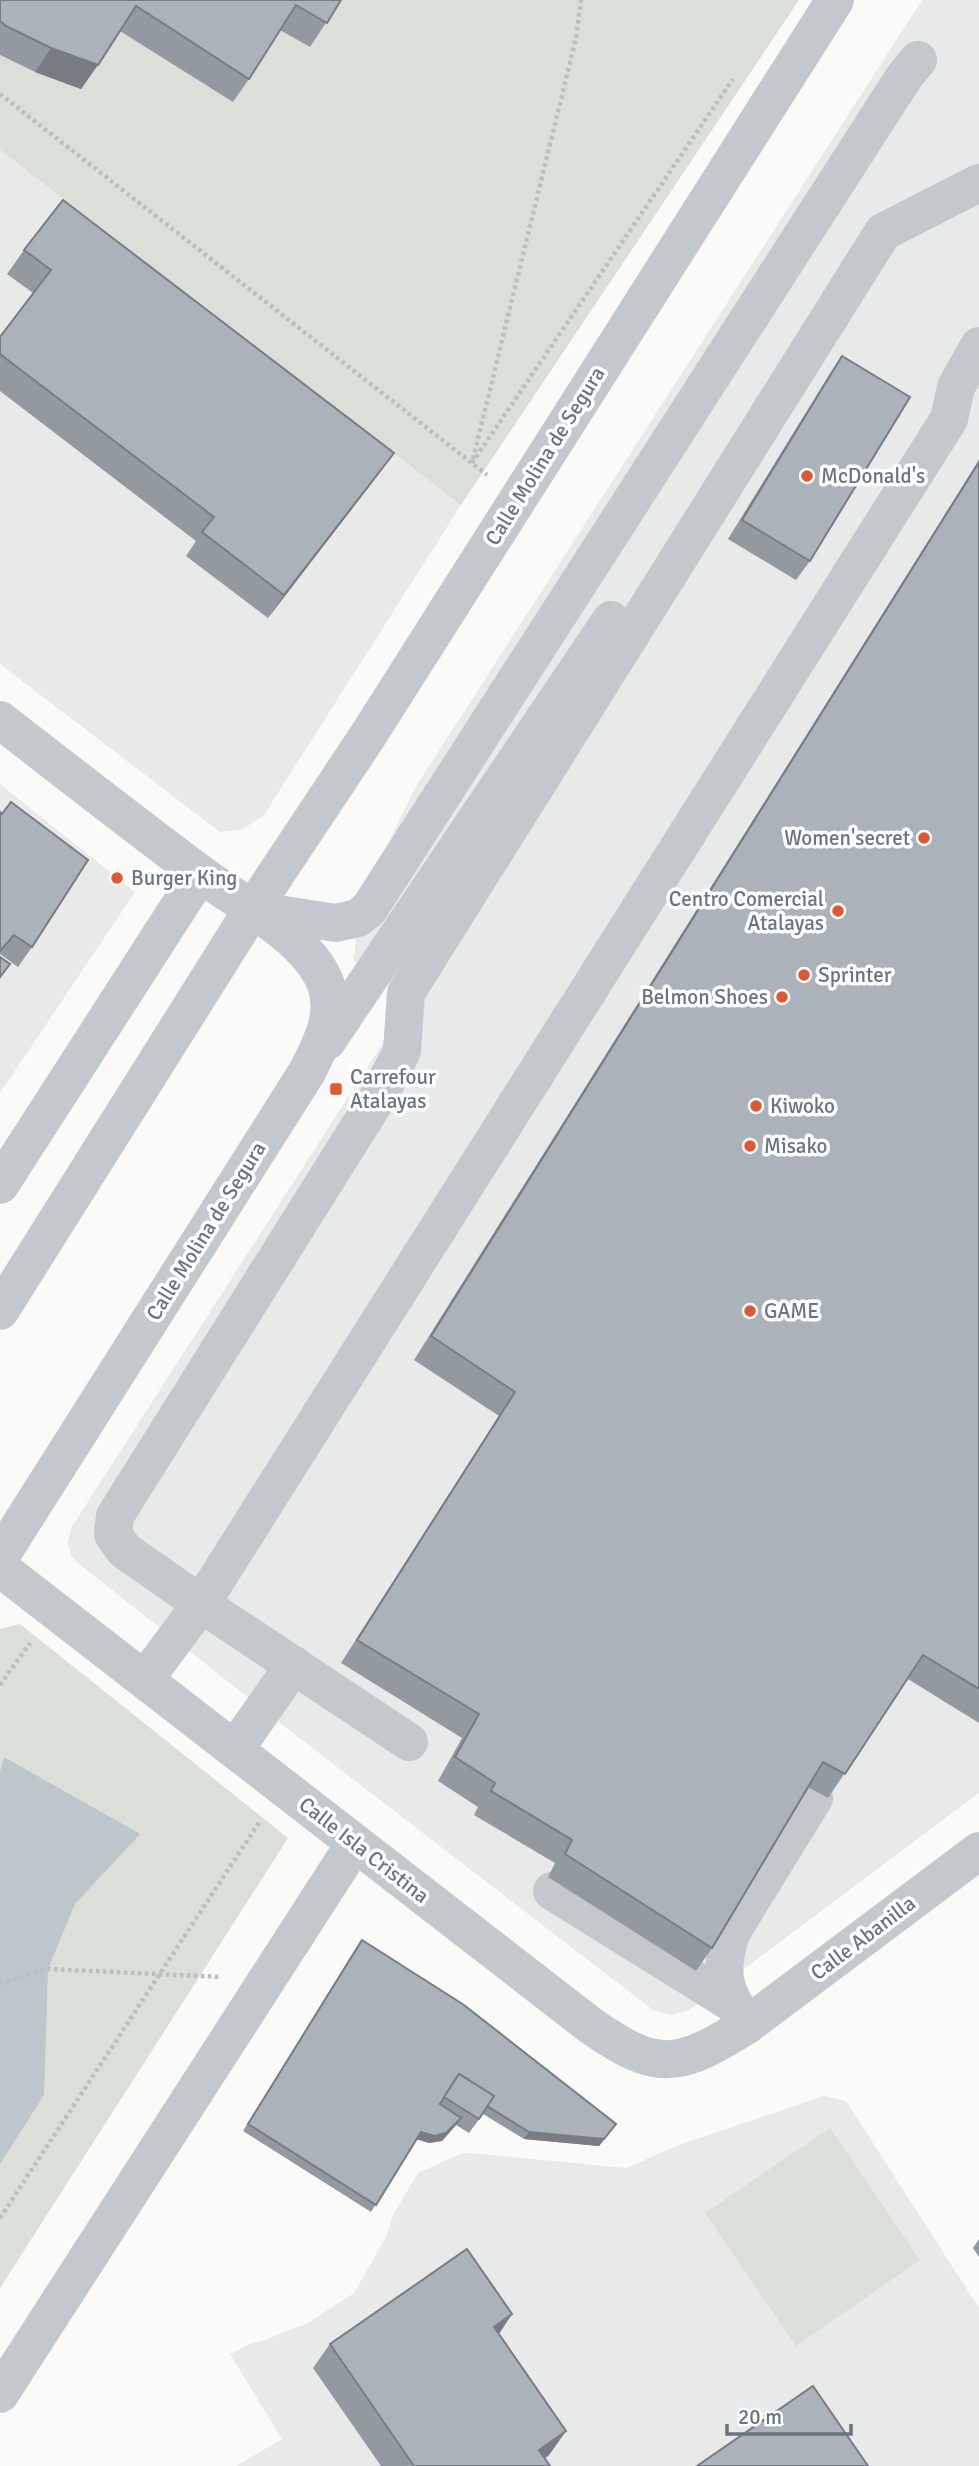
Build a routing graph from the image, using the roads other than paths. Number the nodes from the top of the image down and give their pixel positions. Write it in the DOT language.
graph roads {
  1 [pos="835,0"];
  2 [pos="918,60"];
  3 [pos="979,183"];
  4 [pos="979,346"];
  5 [pos="964,410"];
  6 [pos="611,620"];
  7 [pos="0,720"];
  8 [pos="200,874"];
  9 [pos="252,910"];
  10 [pos="307,1072"];
  11 [pos="0,1185"];
  12 [pos="0,1311"];
  13 [pos="0,1557"];
  14 [pos="0,1567"];
  15 [pos="201,1604"];
  16 [pos="294,1665"];
  17 [pos="145,1679"];
  18 [pos="409,1742"];
  19 [pos="235,1749"];
  20 [pos="814,1798"];
  21 [pos="355,1843"];
  22 [pos="979,1851"];
  23 [pos="552,1891"];
  24 [pos="740,2014"];
  25 [pos="0,2394"];
  1 -- 9 [label="street, Calle Molina de Segura"];
  2 -- 9 [label="street"];
  3 -- 15 [label="street"];
  4 -- 5 [label="street"];
  5 -- 15 [label="street"];
  6 -- 10 [label="street"];
  7 -- 8 [label="street"];
  8 -- 9 [label="street"];
  8 -- 11 [label="street"];
  9 -- 10 [label="street, Calle Molina de Segura"];
  9 -- 12 [label="street, Calle Molina de Segura"];
  10 -- 13 [label="street, Calle Molina de Segura"];
  14 -- 17 [label="street, Calle Isla Cristina"];
  15 -- 16 [label="street"];
  15 -- 17 [label="street"];
  16 -- 18 [label="street"];
  16 -- 19 [label="street"];
  17 -- 19 [label="street, Calle Isla Cristina"];
  19 -- 21 [label="street, Calle Isla Cristina"];
  20 -- 24 [label="street"];
  21 -- 24 [label="street, Calle Isla Cristina"];
  21 -- 25 [label="street"];
  22 -- 24 [label="street, Calle Abanilla"];
  23 -- 24 [label="street"];
}
